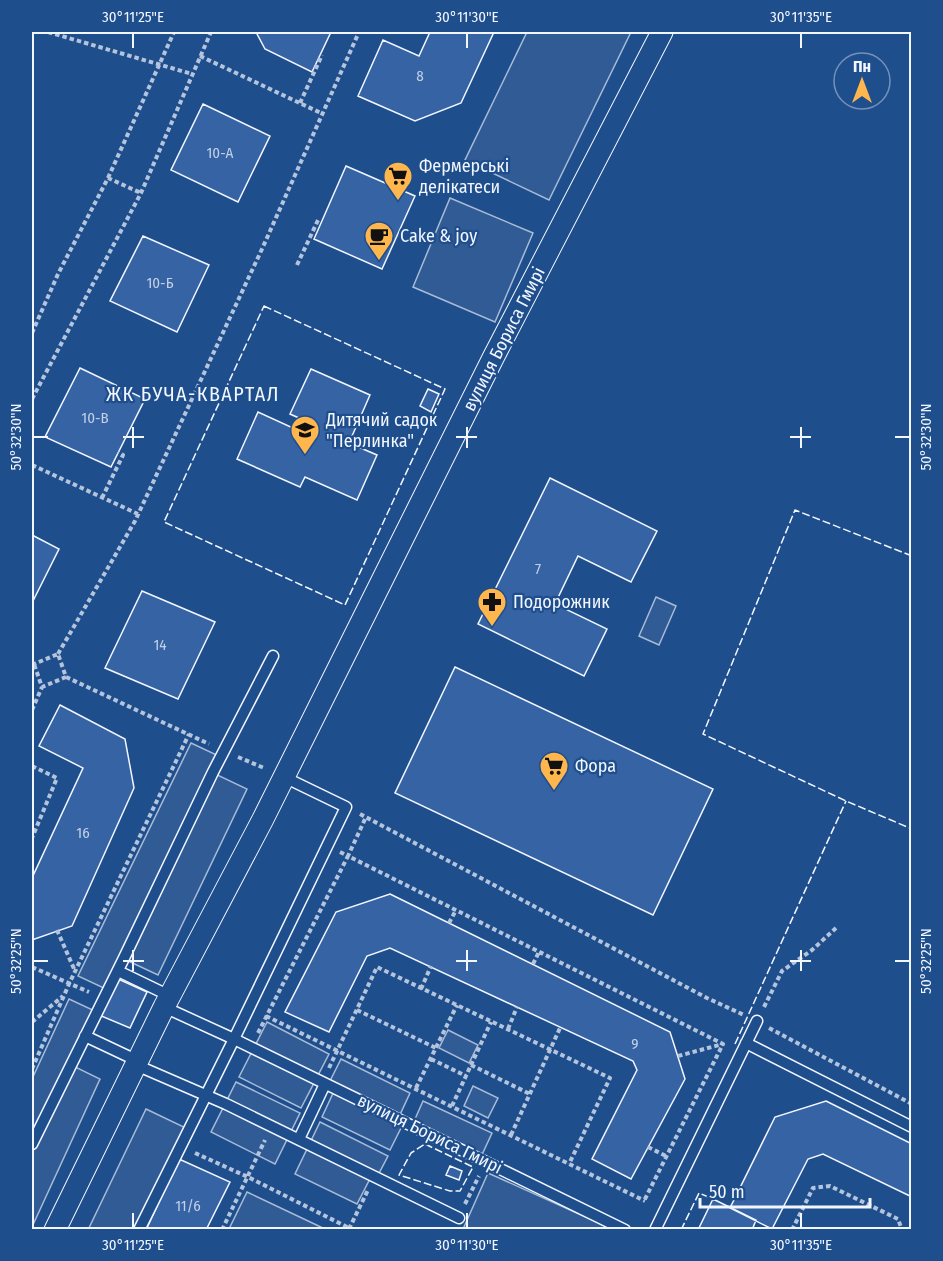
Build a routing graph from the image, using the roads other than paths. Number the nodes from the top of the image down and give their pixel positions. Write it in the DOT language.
graph roads {
  1 [pos="662,32"];
  2 [pos="273,656"];
  3 [pos="284,777"];
  4 [pos="118,971"];
  5 [pos="167,1002"];
  6 [pos="757,1021"];
  7 [pos="85,1036"];
  8 [pos="234,1039"];
  9 [pos="746,1043"];
  10 [pos="137,1063"];
  11 [pos="324,1083"];
  12 [pos="205,1094"];
  13 [pos="912,1126"];
  14 [pos="299,1139"];
  15 [pos="32,1144"];
  16 [pos="459,1218"];
  17 [pos="55,1230"];
  18 [pos="139,1230"];
  19 [pos="625,1230"];
  20 [pos="655,1230"];
  1 -- 3 [label="street, вулиця Бориса Гмирі"];
  2 -- 4 [label="lane"];
  3 -- 5 [label="street, вулиця Бориса Гмирі"];
  3 -- 8 [label="lane"];
  4 -- 5 [label="lane"];
  4 -- 7 [label="lane"];
  5 -- 8 [label="lane, вулиця Бориса Гмирі"];
  5 -- 10 [label="street, вулиця Бориса Гмирі"];
  6 -- 9 [label="lane"];
  7 -- 10 [label="lane"];
  7 -- 15 [label="lane"];
  8 -- 11 [label="lane, вулиця Бориса Гмирі"];
  8 -- 12 [label="lane"];
  9 -- 13 [label="lane"];
  9 -- 20 [label="lane"];
  10 -- 12 [label="lane"];
  10 -- 17 [label="street, вулиця Бориса Гмирі"];
  11 -- 14 [label="lane"];
  11 -- 19 [label="lane, вулиця Бориса Гмирі"];
  12 -- 14 [label="lane"];
  12 -- 18 [label="lane"];
  14 -- 16 [label="lane"];
}
